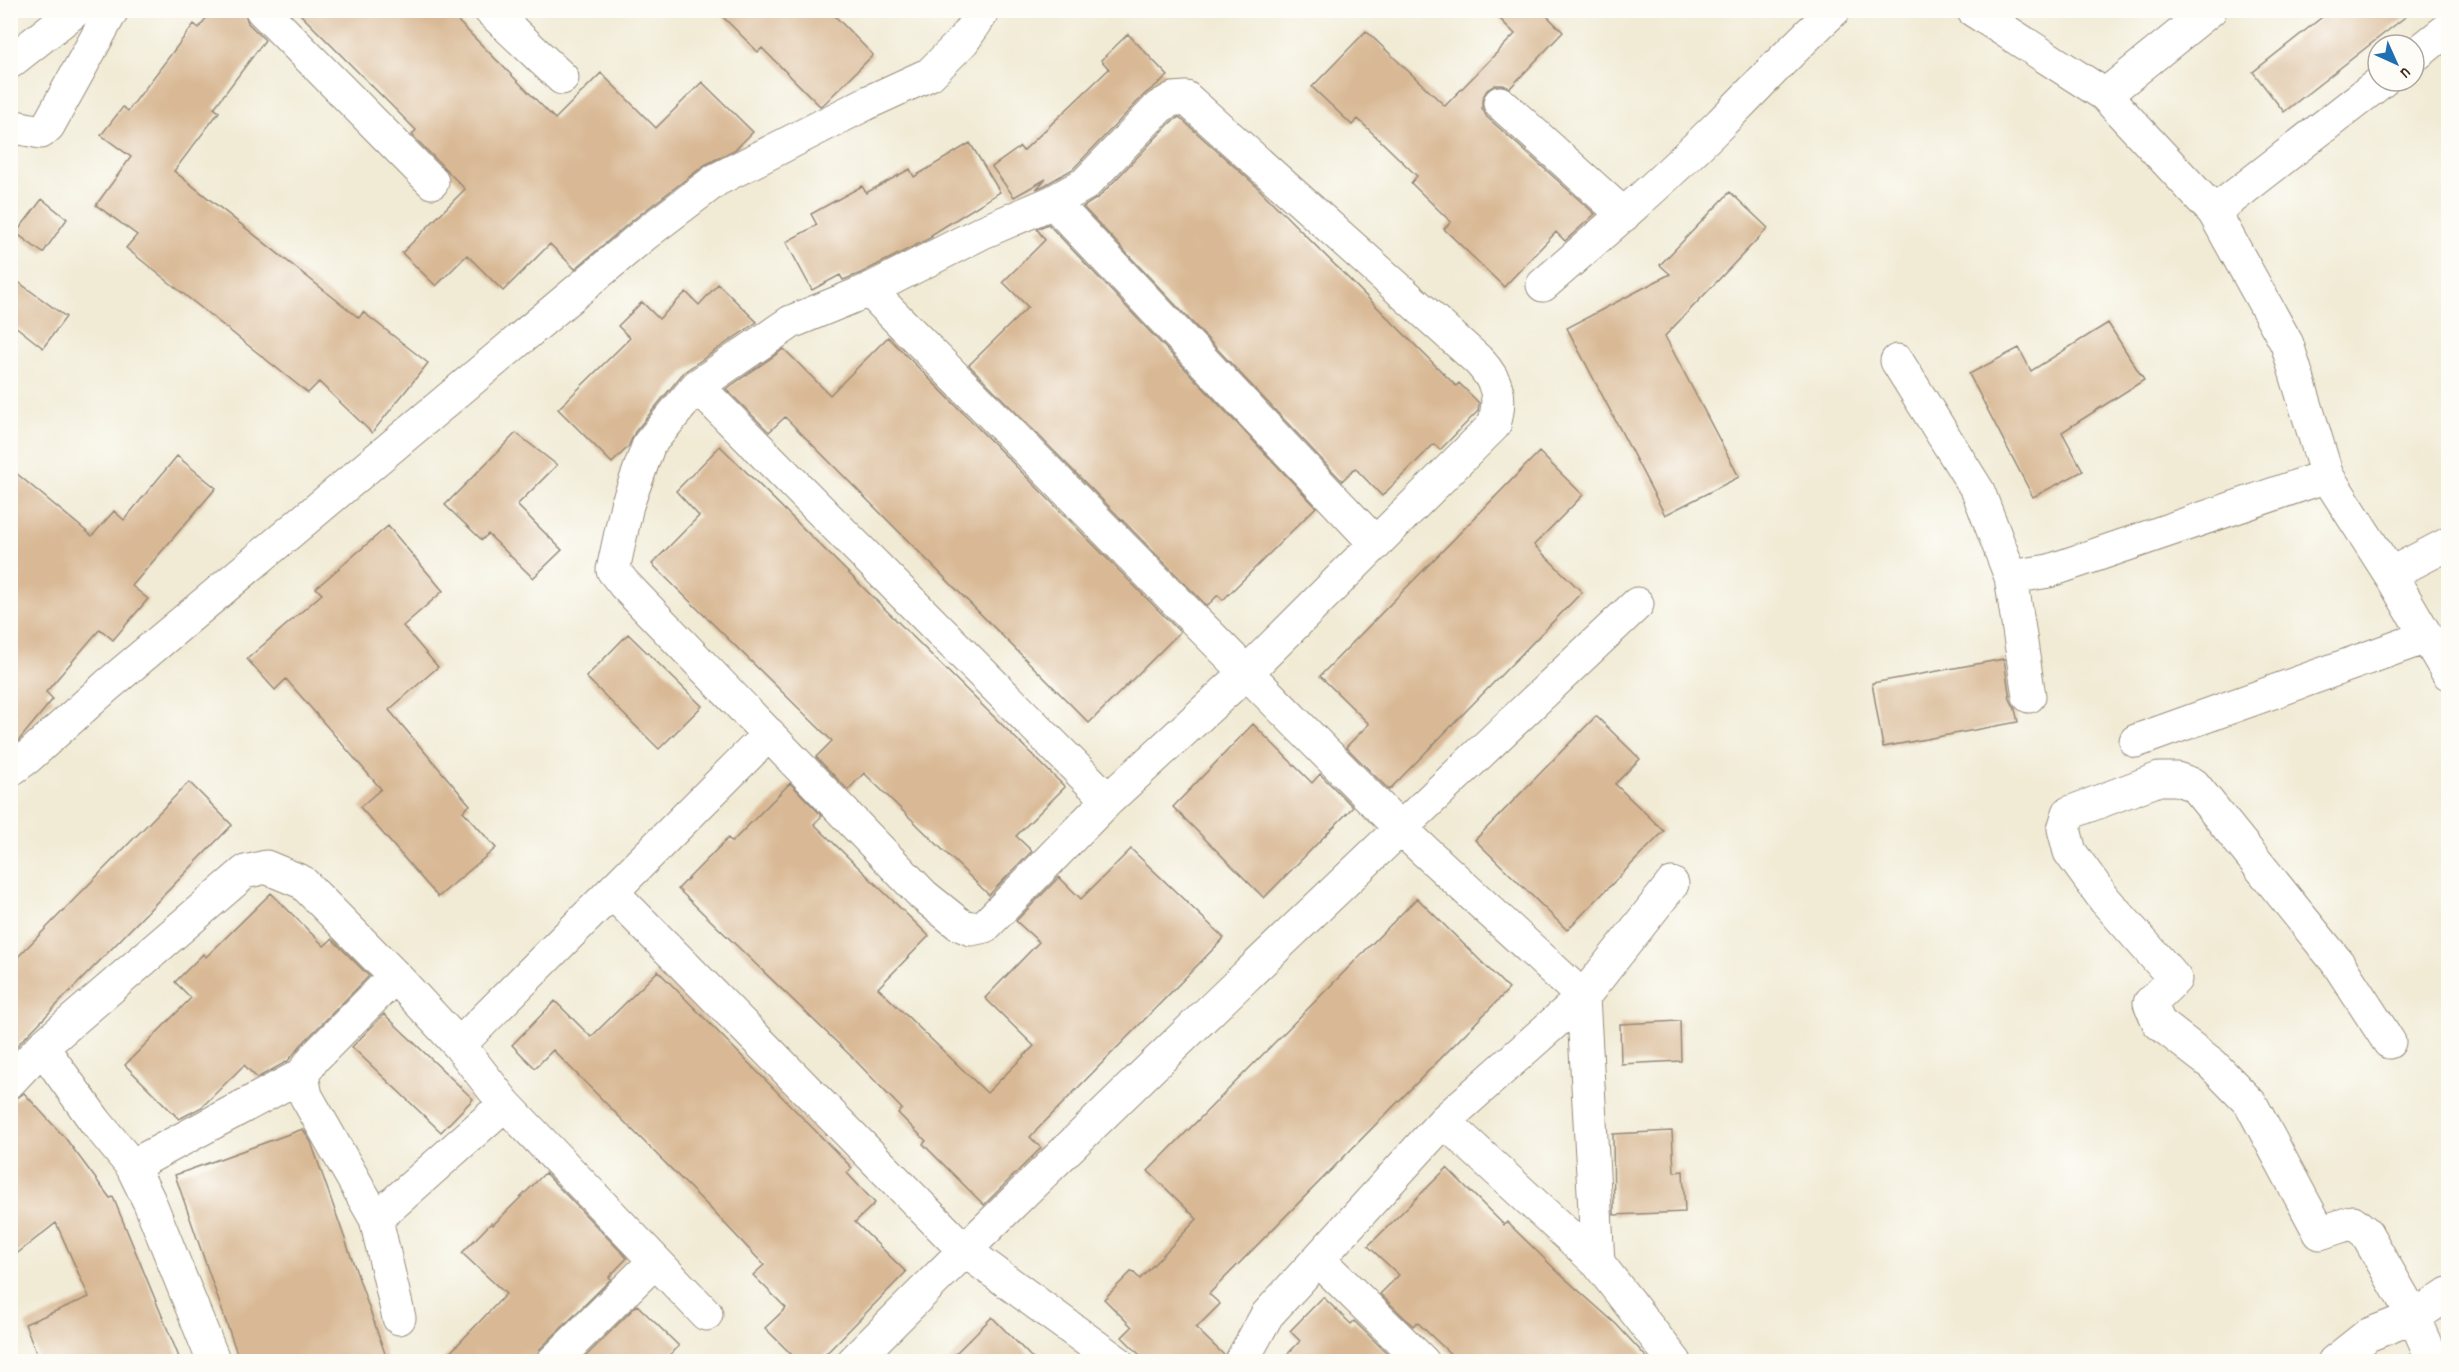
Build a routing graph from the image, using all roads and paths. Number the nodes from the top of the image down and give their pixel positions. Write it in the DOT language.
graph roads {
  1 [pos="76,10"];
  2 [pos="112,10"];
  3 [pos="262,10"];
  4 [pos="490,10"];
  5 [pos="984,10"];
  6 [pos="1834,10"];
  7 [pos="1972,10"];
  8 [pos="2211,10"];
  9 [pos="2448,29"];
  10 [pos="2426,46"];
  11 [pos="10,62"];
  12 [pos="562,78"];
  13 [pos="2367,93"];
  14 [pos="2105,95"];
  15 [pos="1500,103"];
  16 [pos="10,126"];
  17 [pos="432,182"];
  18 [pos="1053,202"];
  19 [pos="2214,212"];
  20 [pos="1624,215"];
  21 [pos="1543,285"];
  22 [pos="868,290"];
  23 [pos="1897,361"];
  24 [pos="697,386"];
  25 [pos="2327,476"];
  26 [pos="1376,544"];
  27 [pos="2448,544"];
  28 [pos="2390,574"];
  29 [pos="2011,577"];
  30 [pos="1637,604"];
  31 [pos="2426,637"];
  32 [pos="1246,673"];
  33 [pos="2448,673"];
  34 [pos="2029,696"];
  35 [pos="769,734"];
  36 [pos="2136,741"];
  37 [pos="10,770"];
  38 [pos="1108,800"];
  39 [pos="1400,828"];
  40 [pos="1672,884"];
  41 [pos="612,892"];
  42 [pos="395,976"];
  43 [pos="1583,997"];
  44 [pos="2390,1042"];
  45 [pos="459,1045"];
  46 [pos="42,1047"];
  47 [pos="302,1075"];
  48 [pos="10,1081"];
  49 [pos="505,1104"];
  50 [pos="1444,1121"];
  51 [pos="132,1166"];
  52 [pos="376,1219"];
  53 [pos="964,1250"];
  54 [pos="1319,1260"];
  55 [pos="655,1261"];
  56 [pos="1598,1263"];
  57 [pos="2448,1294"];
  58 [pos="706,1314"];
  59 [pos="2414,1317"];
  60 [pos="399,1318"];
  61 [pos="214,1362"];
  62 [pos="553,1362"];
  63 [pos="853,1362"];
  64 [pos="1117,1362"];
  65 [pos="1241,1362"];
  66 [pos="1423,1362"];
  67 [pos="1675,1362"];
  68 [pos="2334,1362"];
  69 [pos="2434,1362"];
  1 -- 11 [label="street"];
  2 -- 16 [label="street"];
  3 -- 17 [label="street"];
  4 -- 12 [label="street"];
  5 -- 37 [label="street"];
  6 -- 20 [label="street"];
  7 -- 14 [label="street"];
  8 -- 14 [label="street"];
  9 -- 10 [label="street"];
  13 -- 19 [label="street"];
  14 -- 19 [label="street"];
  15 -- 20 [label="street"];
  18 -- 22 [label="street"];
  18 -- 26 [label="street"];
  18 -- 26 [label="street"];
  19 -- 25 [label="street"];
  20 -- 21 [label="street"];
  22 -- 24 [label="street"];
  22 -- 32 [label="street"];
  23 -- 29 [label="street"];
  24 -- 35 [label="street"];
  24 -- 38 [label="street"];
  25 -- 28 [label="street"];
  25 -- 29 [label="street"];
  26 -- 32 [label="street"];
  27 -- 28 [label="street"];
  28 -- 31 [label="street"];
  29 -- 34 [label="street"];
  30 -- 39 [label="street"];
  31 -- 33 [label="street"];
  31 -- 36 [label="street"];
  32 -- 38 [label="street"];
  32 -- 39 [label="street"];
  35 -- 38 [label="street"];
  35 -- 41 [label="street"];
  39 -- 43 [label="street"];
  39 -- 53 [label="street"];
  40 -- 43 [label="street"];
  41 -- 45 [label="street"];
  41 -- 53 [label="street"];
  42 -- 45 [label="street"];
  42 -- 46 [label="street"];
  42 -- 47 [label="street"];
  43 -- 50 [label="street"];
  43 -- 56 [label="street"];
  44 -- 59 [label="street"];
  45 -- 49 [label="street"];
  46 -- 48 [label="street"];
  46 -- 51 [label="street"];
  47 -- 51 [label="street"];
  47 -- 52 [label="street"];
  49 -- 52 [label="street"];
  49 -- 55 [label="street"];
  50 -- 54 [label="street"];
  50 -- 56 [label="street"];
  51 -- 61 [label="street"];
  52 -- 60 [label="street"];
  53 -- 63 [label="street"];
  53 -- 64 [label="street"];
  54 -- 65 [label="street"];
  54 -- 66 [label="street"];
  55 -- 58 [label="street"];
  55 -- 62 [label="street"];
  56 -- 67 [label="street"];
  57 -- 59 [label="street"];
  59 -- 68 [label="street"];
  59 -- 69 [label="street"];
}
